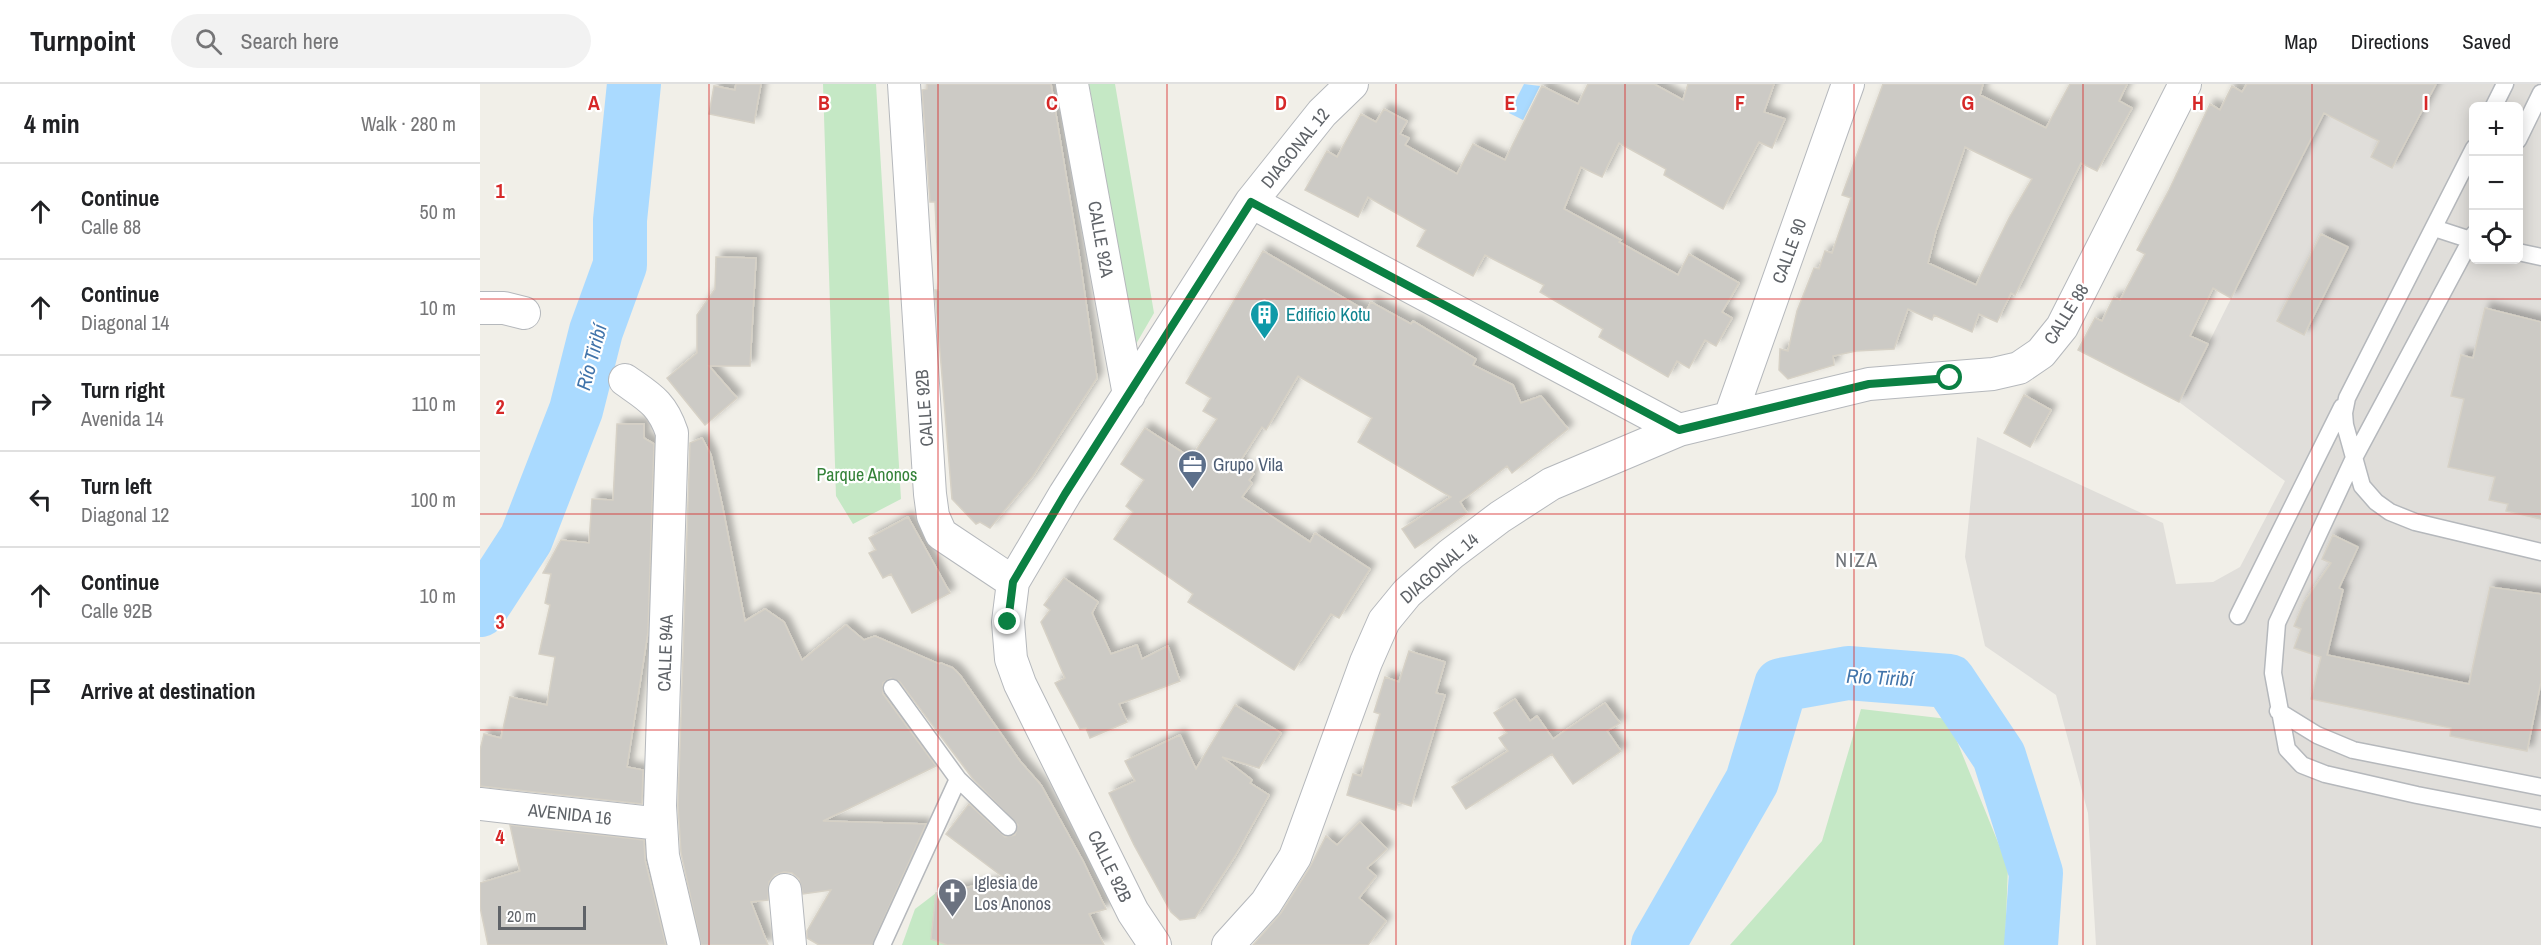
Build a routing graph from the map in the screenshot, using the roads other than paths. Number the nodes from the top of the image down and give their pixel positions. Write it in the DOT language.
graph roads {
  1 [pos="904,84"];
  2 [pos="1072,84"];
  3 [pos="1352,84"];
  4 [pos="1848,84"];
  5 [pos="2185,84"];
  6 [pos="2505,84"];
  7 [pos="2541,93"];
  8 [pos="2496,102"];
  9 [pos="2523,130"];
  10 [pos="2470,156"];
  11 [pos="1251,202"];
  12 [pos="2434,228"];
  13 [pos="2469,238"];
  14 [pos="2469,245"];
  15 [pos="2523,253"];
  16 [pos="2541,257"];
  17 [pos="480,308"];
  18 [pos="524,313"];
  19 [pos="625,380"];
  20 [pos="1129,395"];
  21 [pos="2347,398"];
  22 [pos="1730,417"];
  23 [pos="1679,430"];
  24 [pos="2354,458"];
  25 [pos="2541,552"];
  26 [pos="1013,582"];
  27 [pos="2238,616"];
  28 [pos="892,688"];
  29 [pos="2278,711"];
  30 [pos="958,779"];
  31 [pos="2541,786"];
  32 [pos="480,804"];
  33 [pos="2541,819"];
  34 [pos="661,824"];
  35 [pos="1008,827"];
  36 [pos="785,890"];
  37 [pos="684,945"];
  38 [pos="790,945"];
  39 [pos="882,945"];
  40 [pos="1155,945"];
  41 [pos="1228,945"];
  1 -- 26 [label="street, CALLE 92B"];
  2 -- 20 [label="street, CALLE 92A"];
  3 -- 11 [label="street, DIAGONAL 12"];
  4 -- 22 [label="street, CALLE 90"];
  5 -- 22 [label="street, CALLE 88"];
  6 -- 8 [label="lane"];
  7 -- 9 [label="lane"];
  10 -- 12 [label="lane"];
  11 -- 20 [label="street, DIAGONAL 12"];
  11 -- 23 [label="street"];
  12 -- 13 [label="lane"];
  12 -- 21 [label="lane"];
  14 -- 24 [label="lane"];
  15 -- 16 [label="lane"];
  17 -- 18 [label="street"];
  19 -- 34 [label="street, CALLE 94A"];
  20 -- 26 [label="street, DIAGONAL 12"];
  21 -- 24 [label="lane"];
  21 -- 27 [label="lane"];
  22 -- 23 [label="street, DIAGONAL 14"];
  23 -- 41 [label="street, DIAGONAL 14"];
  24 -- 25 [label="lane"];
  24 -- 29 [label="lane"];
  26 -- 40 [label="street, CALLE 92B"];
  28 -- 30 [label="lane"];
  29 -- 31 [label="lane"];
  29 -- 33 [label="lane"];
  30 -- 35 [label="lane"];
  30 -- 39 [label="lane"];
  32 -- 34 [label="street, AVENIDA 16"];
  34 -- 37 [label="street, CALLE 94A"];
  36 -- 38 [label="street"];
}
